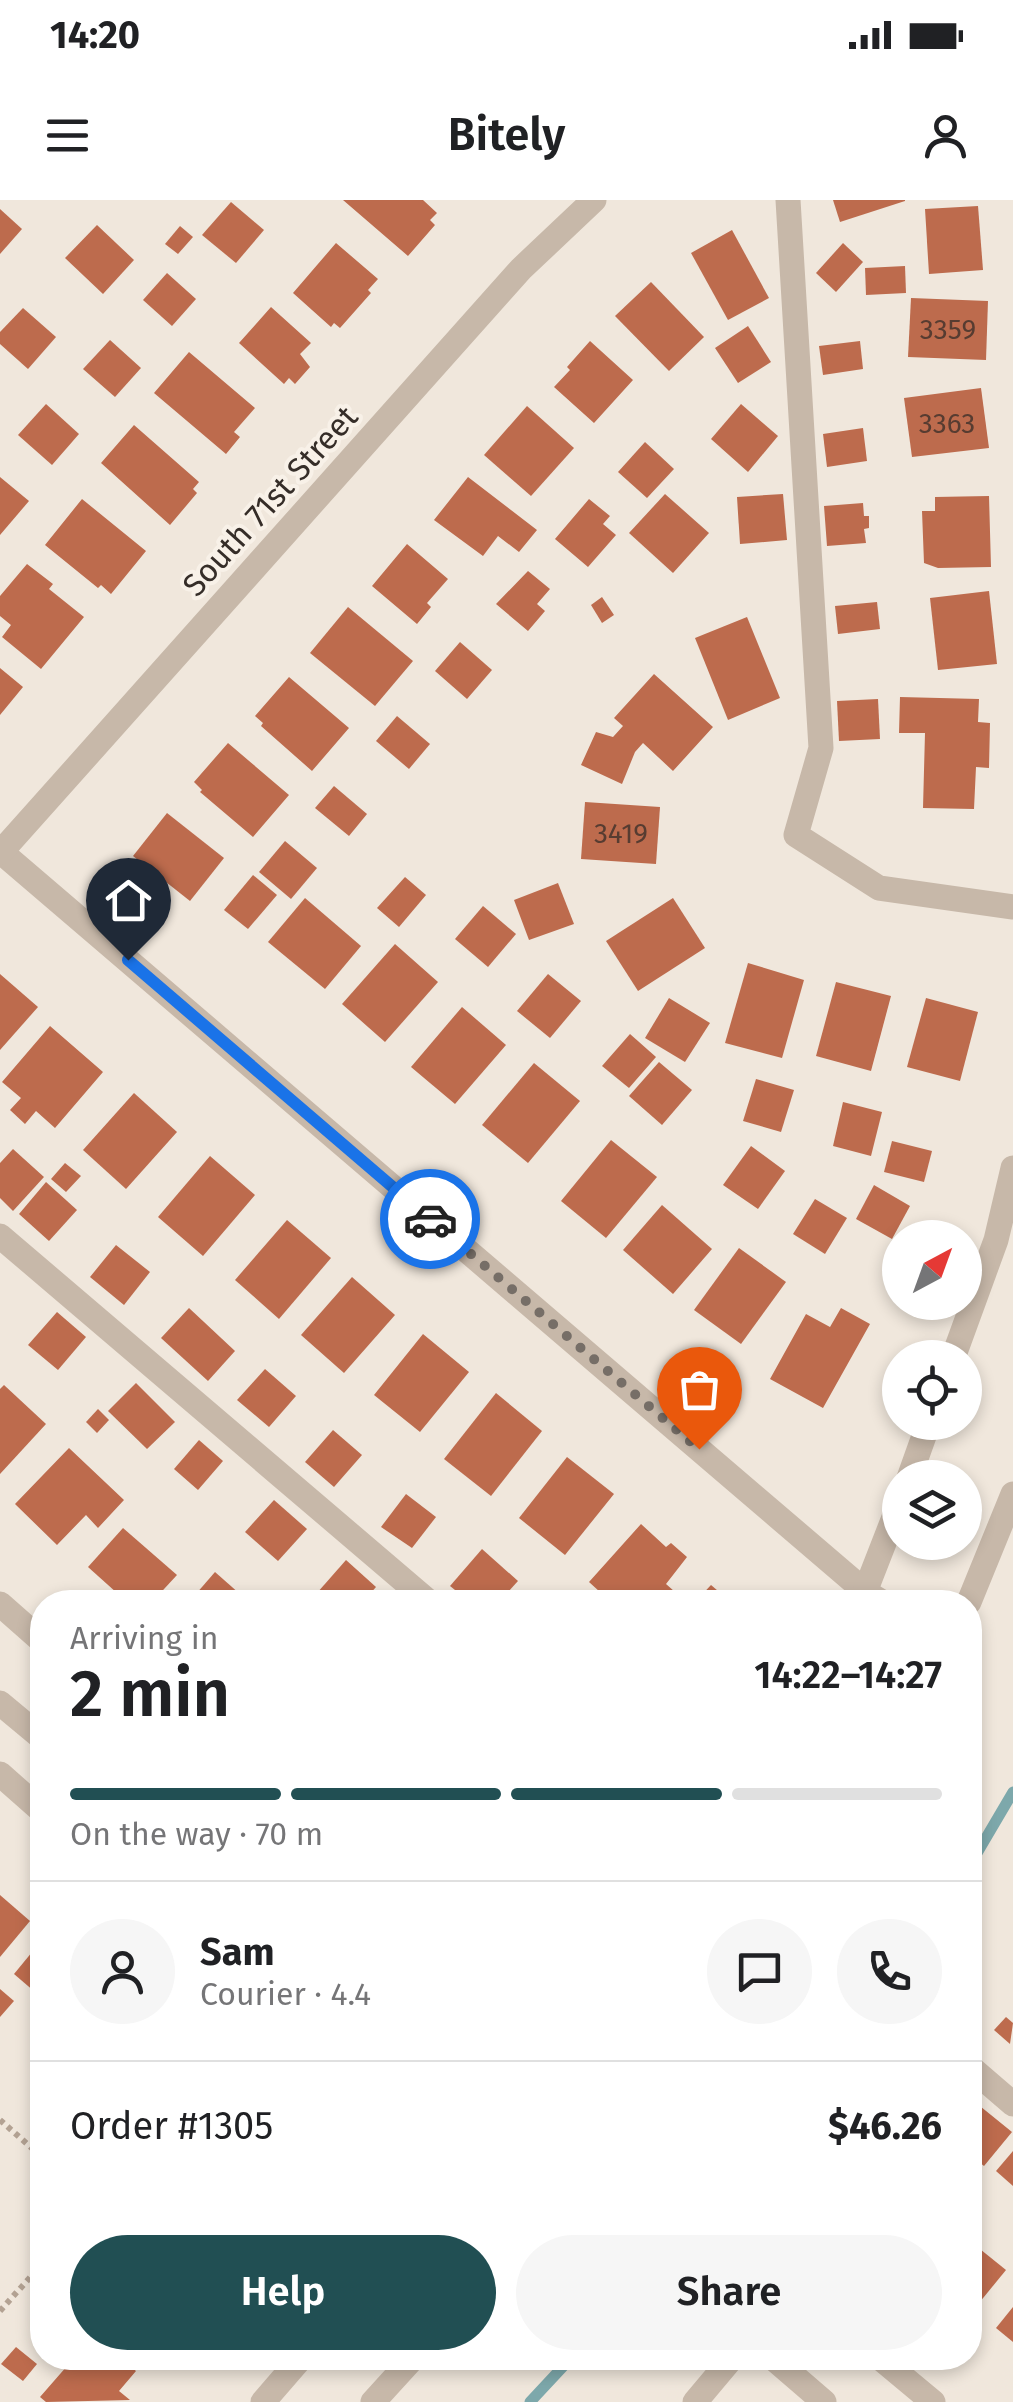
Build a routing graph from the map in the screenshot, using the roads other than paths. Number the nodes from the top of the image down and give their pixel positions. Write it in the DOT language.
graph roads {
  1 [pos="594,200"];
  2 [pos="788,200"];
  3 [pos="0,851"];
  4 [pos="1013,907"];
  5 [pos="1013,1168"];
  6 [pos="0,1236"];
  7 [pos="960,1340"];
  8 [pos="1013,1494"];
  9 [pos="882,1560"];
  10 [pos="415,1590"];
  11 [pos="860,1590"];
  12 [pos="873,1590"];
  13 [pos="974,1590"];
  14 [pos="0,1604"];
  15 [pos="30,1630"];
  16 [pos="0,1702"];
  17 [pos="30,1728"];
  18 [pos="0,1774"];
  19 [pos="30,1800"];
  20 [pos="982,2077"];
  21 [pos="1013,2104"];
  22 [pos="291,2370"];
  23 [pos="402,2370"];
  24 [pos="722,2370"];
  25 [pos="787,2370"];
  26 [pos="894,2370"];
  27 [pos="264,2402"];
  28 [pos="373,2402"];
  29 [pos="695,2402"];
  30 [pos="824,2402"];
  31 [pos="932,2402"];
  1 -- 3 [label="street, South 71st Street"];
  2 -- 4 [label="street"];
  3 -- 11 [label="street"];
  5 -- 7 [label="street"];
  6 -- 10 [label="street"];
  8 -- 13 [label="street"];
  9 -- 12 [label="street"];
  14 -- 15 [label="street"];
  16 -- 17 [label="street"];
  18 -- 19 [label="street"];
  20 -- 21 [label="street"];
  22 -- 27 [label="street"];
  23 -- 28 [label="street"];
  24 -- 29 [label="street"];
  25 -- 30 [label="street"];
  26 -- 31 [label="street"];
}
